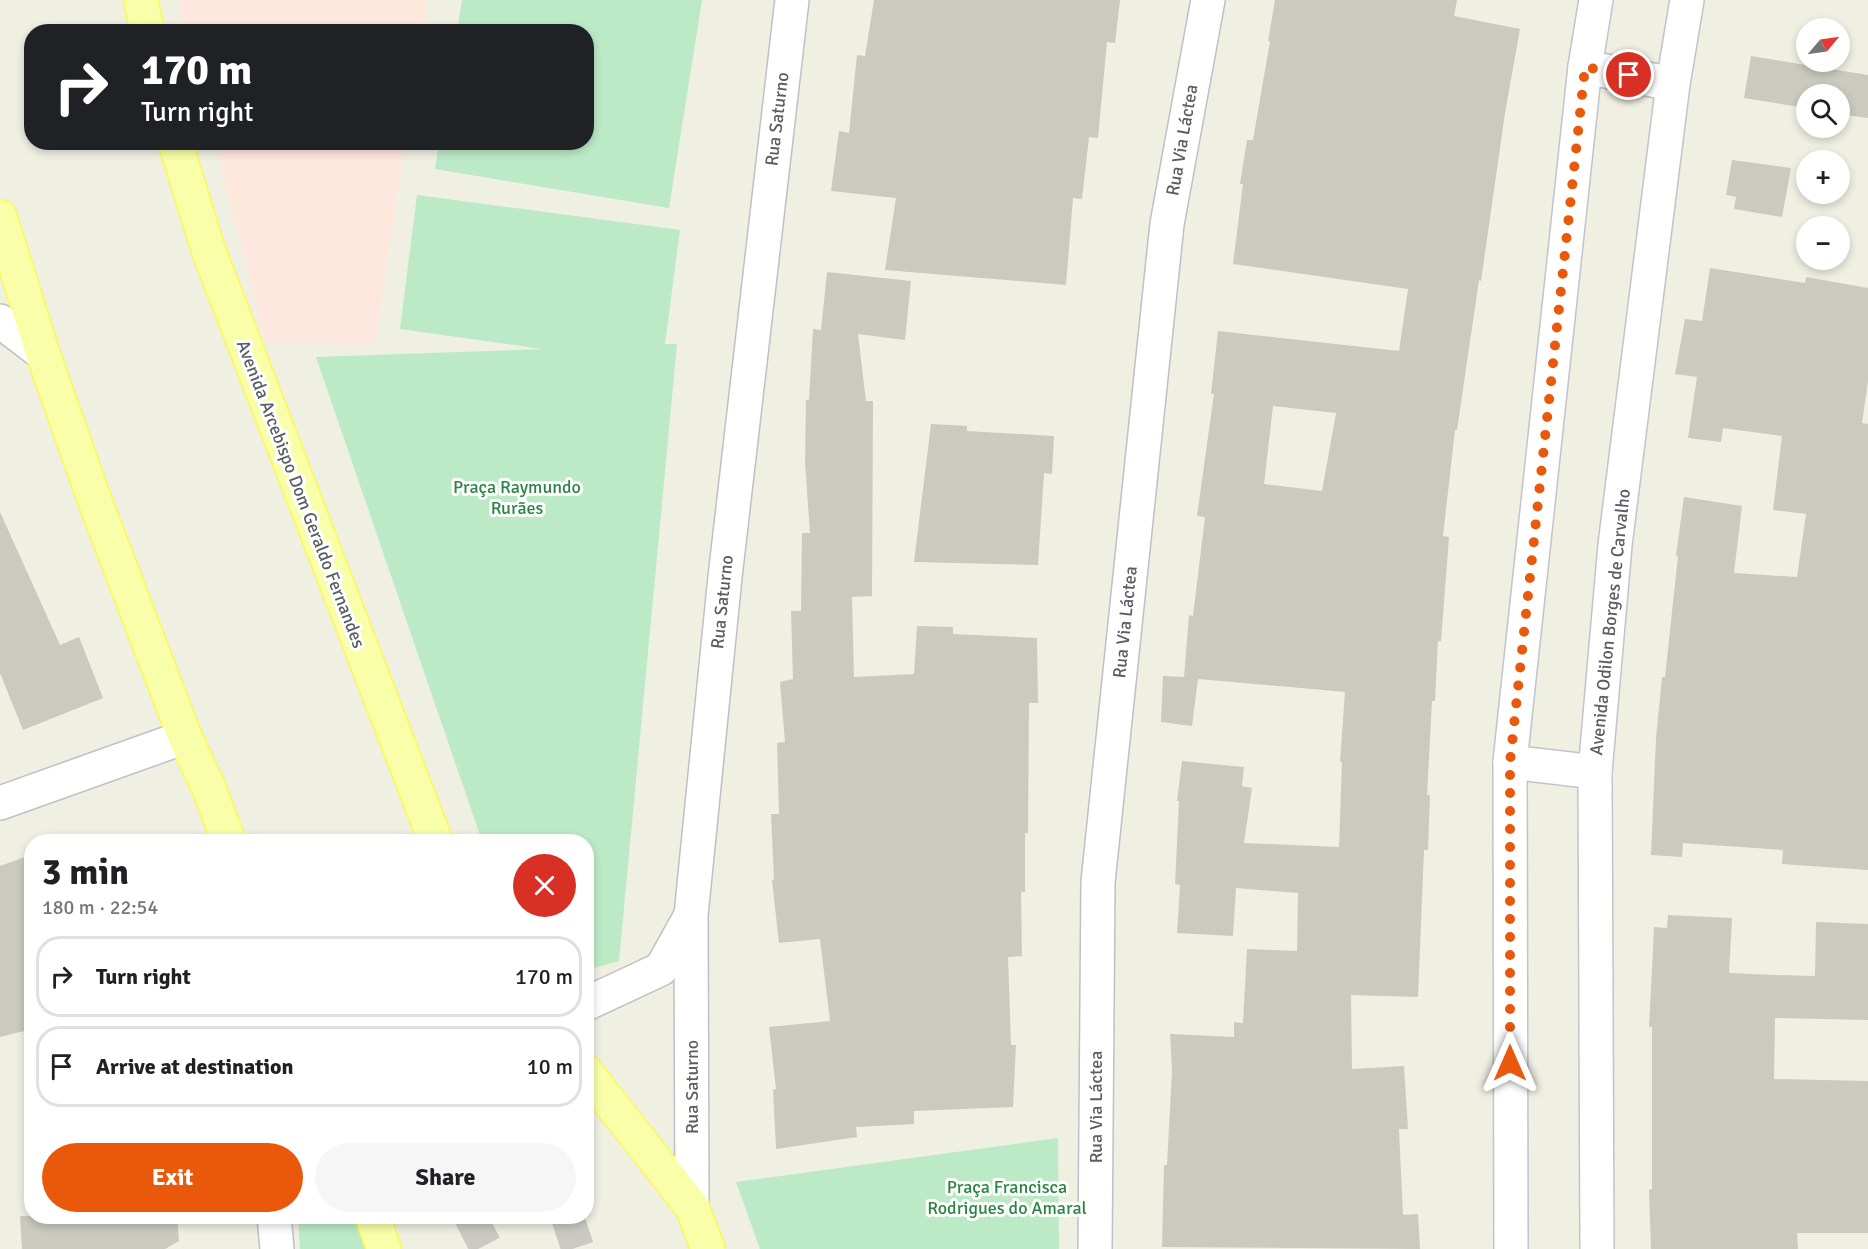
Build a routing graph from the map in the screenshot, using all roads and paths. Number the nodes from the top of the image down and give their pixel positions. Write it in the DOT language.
graph roads {
  1 [pos="141,0"];
  2 [pos="792,0"];
  3 [pos="1208,0"];
  4 [pos="1596,0"];
  5 [pos="1687,0"];
  6 [pos="146,24"];
  7 [pos="1585,67"];
  8 [pos="1673,84"];
  9 [pos="177,150"];
  10 [pos="0,217"];
  11 [pos="0,321"];
  12 [pos="43,354"];
  13 [pos="185,737"];
  14 [pos="1510,762"];
  15 [pos="1595,772"];
  16 [pos="0,803"];
  17 [pos="227,834"];
  18 [pos="433,834"];
  19 [pos="691,915"];
  20 [pos="594,1000"];
  21 [pos="594,1082"];
  22 [pos="692,1207"];
  23 [pos="275,1224"];
  24 [pos="375,1224"];
  25 [pos="277,1249"];
  26 [pos="384,1249"];
  27 [pos="708,1249"];
  28 [pos="1095,1249"];
  29 [pos="1511,1249"];
  30 [pos="1597,1249"];
  1 -- 6 [label="main road"];
  2 -- 19 [label="street, Rua Saturno"];
  3 -- 28 [label="street, Rua Via Láctea"];
  4 -- 7 [label="street"];
  5 -- 8 [label="street, Avenida Odilon Borges de Carvalho"];
  7 -- 8 [label="street"];
  7 -- 14 [label="street"];
  8 -- 15 [label="street, Avenida Odilon Borges de Carvalho"];
  9 -- 18 [label="main road, Avenida Arcebispo Dom Geraldo Fernandes"];
  10 -- 12 [label="main road"];
  11 -- 12 [label="street"];
  12 -- 13 [label="main road"];
  13 -- 16 [label="street"];
  13 -- 17 [label="main road"];
  14 -- 15 [label="street"];
  14 -- 29 [label="street"];
  15 -- 30 [label="street, Avenida Odilon Borges de Carvalho"];
  19 -- 20 [label="street"];
  19 -- 22 [label="street, Rua Saturno"];
  21 -- 22 [label="main road"];
  22 -- 27 [label="main road"];
  23 -- 25 [label="street"];
  24 -- 26 [label="main road"];
}
